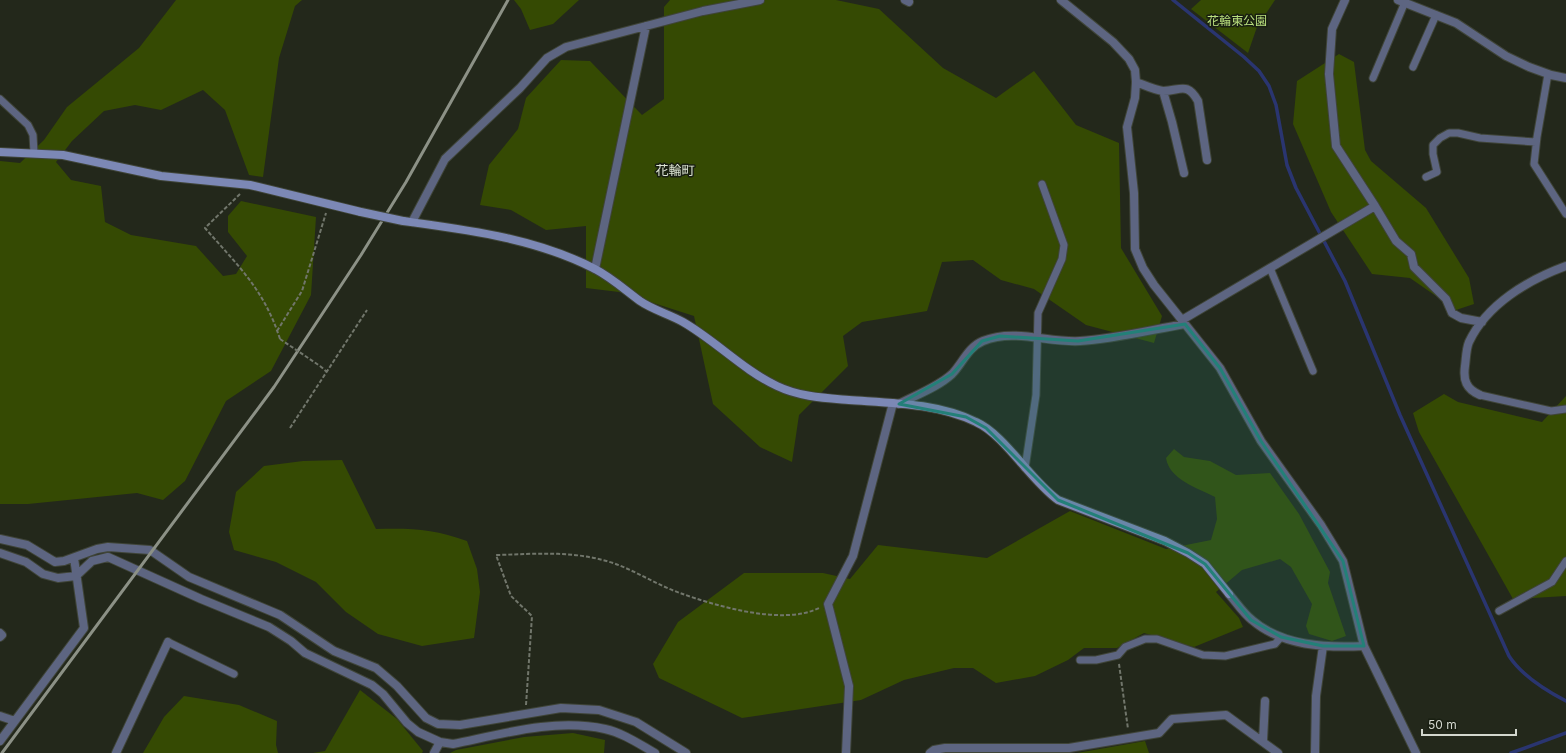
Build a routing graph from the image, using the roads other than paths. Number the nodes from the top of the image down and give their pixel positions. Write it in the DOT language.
graph roads {
  1 [pos="760,0"];
  2 [pos="1061,0"];
  3 [pos="1346,0"];
  4 [pos="1401,1"];
  5 [pos="1436,14"];
  6 [pos="646,26"];
  7 [pos="1413,67"];
  8 [pos="1548,74"];
  9 [pos="1373,78"];
  10 [pos="1566,78"];
  11 [pos="1136,82"];
  12 [pos="1163,91"];
  13 [pos="0,99"];
  14 [pos="1536,142"];
  15 [pos="0,152"];
  16 [pos="34,153"];
  17 [pos="1207,160"];
  18 [pos="1184,173"];
  19 [pos="1426,177"];
  20 [pos="1042,184"];
  21 [pos="1375,206"];
  22 [pos="1566,214"];
  23 [pos="412,222"];
  24 [pos="1566,266"];
  25 [pos="1270,268"];
  26 [pos="595,269"];
  27 [pos="1183,322"];
  28 [pos="1482,322"];
  29 [pos="1036,337"];
  30 [pos="1313,371"];
  31 [pos="1480,395"];
  32 [pos="896,404"];
  33 [pos="1566,409"];
  34 [pos="1025,468"];
  35 [pos="0,539"];
  36 [pos="0,553"];
  37 [pos="74,558"];
  38 [pos="1566,561"];
  39 [pos="76,576"];
  40 [pos="1500,612"];
  41 [pos="0,633"];
  42 [pos="0,637"];
  43 [pos="1280,637"];
  44 [pos="168,642"];
  45 [pos="1323,646"];
  46 [pos="1364,646"];
  47 [pos="1080,660"];
  48 [pos="234,674"];
  49 [pos="1265,701"];
  50 [pos="0,716"];
  51 [pos="15,721"];
  52 [pos="1263,741"];
  53 [pos="0,742"];
  54 [pos="440,742"];
  55 [pos="1069,750"];
  56 [pos="116,753"];
  57 [pos="434,753"];
  58 [pos="655,753"];
  59 [pos="686,753"];
  60 [pos="846,753"];
  61 [pos="930,753"];
  62 [pos="1278,753"];
  63 [pos="1314,753"];
  64 [pos="1416,753"];
  1 -- 6 [label="street"];
  2 -- 11 [label="street"];
  3 -- 21 [label="street"];
  4 -- 5 [label="street"];
  4 -- 9 [label="lane"];
  5 -- 7 [label="lane"];
  5 -- 8 [label="street"];
  6 -- 23 [label="street"];
  6 -- 26 [label="street"];
  8 -- 10 [label="street"];
  8 -- 14 [label="lane"];
  11 -- 12 [label="street"];
  11 -- 27 [label="street"];
  12 -- 17 [label="street"];
  12 -- 18 [label="street"];
  13 -- 16 [label="lane"];
  14 -- 19 [label="lane"];
  14 -- 22 [label="lane"];
  15 -- 16 [label="street"];
  16 -- 23 [label="street, bridge"];
  20 -- 29 [label="lane"];
  21 -- 25 [label="street"];
  21 -- 28 [label="street"];
  23 -- 26 [label="street"];
  24 -- 28 [label="street"];
  25 -- 27 [label="street"];
  25 -- 30 [label="lane"];
  26 -- 32 [label="street"];
  27 -- 29 [label="street"];
  27 -- 46 [label="street"];
  28 -- 31 [label="street"];
  29 -- 32 [label="street"];
  29 -- 34 [label="lane"];
  31 -- 33 [label="lane"];
  32 -- 34 [label="street"];
  32 -- 60 [label="street"];
  34 -- 43 [label="street"];
  35 -- 37 [label="street"];
  36 -- 39 [label="street"];
  37 -- 39 [label="street"];
  37 -- 59 [label="street"];
  38 -- 40 [label="lane"];
  39 -- 51 [label="street"];
  39 -- 54 [label="street"];
  41 -- 42 [label="street"];
  43 -- 45 [label="street"];
  43 -- 47 [label="lane"];
  44 -- 48 [label="lane"];
  44 -- 56 [label="street"];
  45 -- 46 [label="street"];
  45 -- 63 [label="street"];
  46 -- 64 [label="street"];
  49 -- 52 [label="street"];
  50 -- 51 [label="street"];
  51 -- 53 [label="street"];
  52 -- 55 [label="street"];
  52 -- 62 [label="street"];
  54 -- 57 [label="street"];
  54 -- 58 [label="street"];
  55 -- 61 [label="street"];
}
